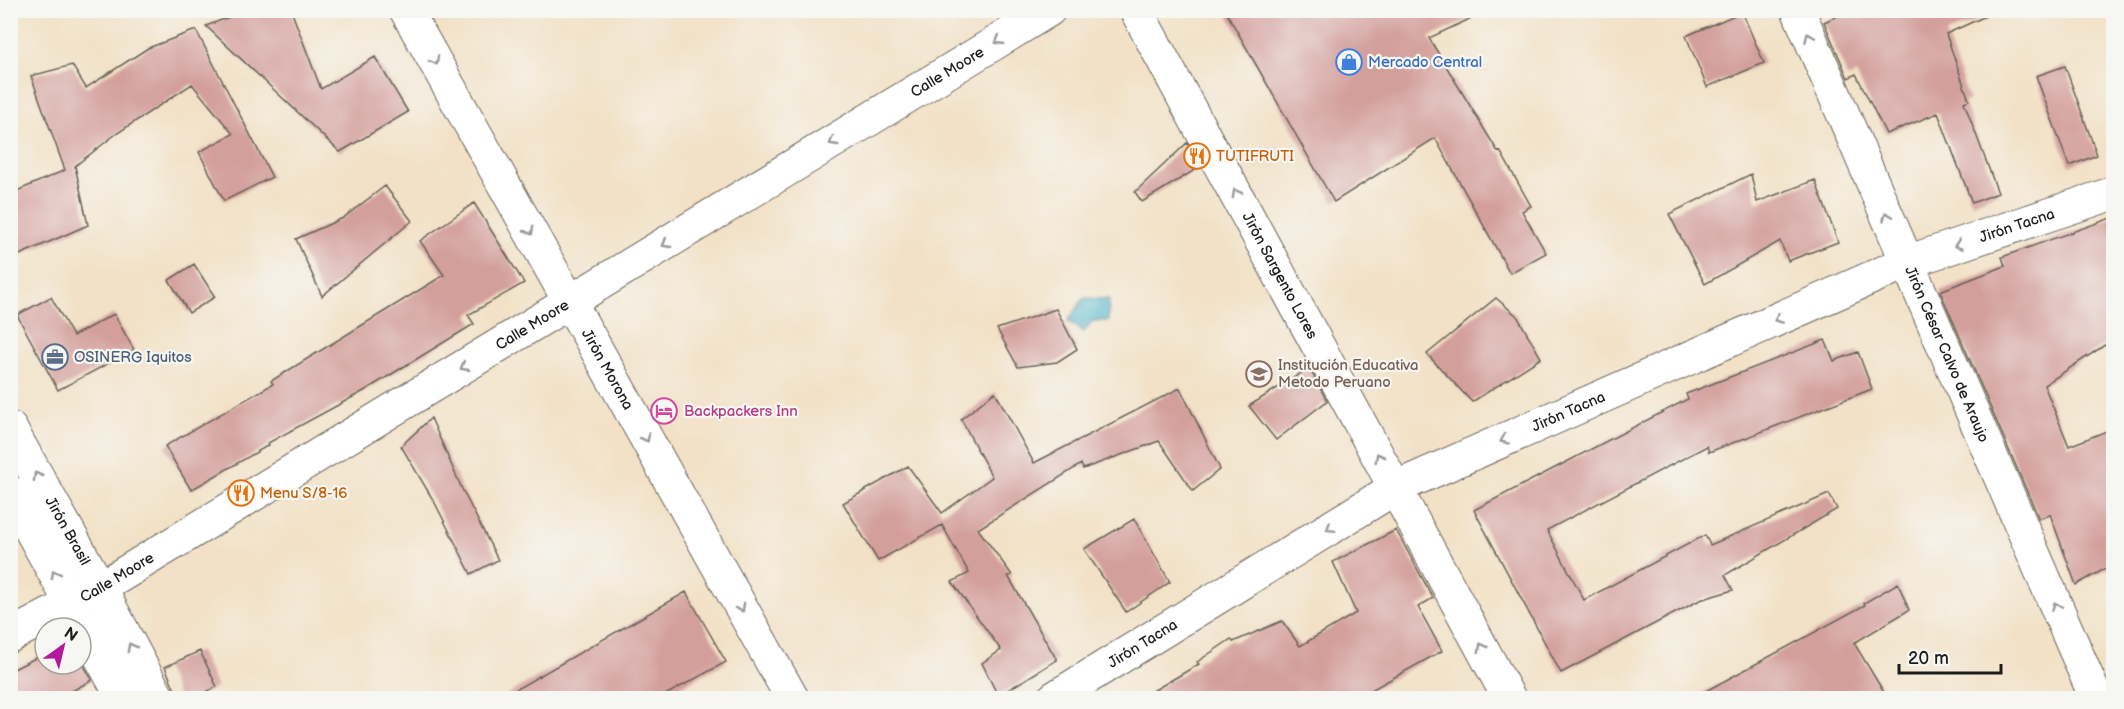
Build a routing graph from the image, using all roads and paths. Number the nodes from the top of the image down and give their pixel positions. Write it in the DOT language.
graph roads {
  1 [pos="406,10"];
  2 [pos="1049,10"];
  3 [pos="1136,10"];
  4 [pos="1798,10"];
  5 [pos="2114,193"];
  6 [pos="1907,262"];
  7 [pos="570,302"];
  8 [pos="10,428"];
  9 [pos="1395,488"];
  10 [pos="10,492"];
  11 [pos="100,588"];
  12 [pos="70,603"];
  13 [pos="10,636"];
  14 [pos="123,699"];
  15 [pos="158,699"];
  16 [pos="792,699"];
  17 [pos="1054,699"];
  18 [pos="1509,699"];
  19 [pos="2096,699"];
  1 -- 7 [label="street, Jirón Morona, one-way"];
  2 -- 7 [label="street, Calle Moore, one-way"];
  9 -- 3 [label="street, Jirón Sargento Lores, one-way"];
  6 -- 4 [label="street, Jirón César Calvo de Araujo, one-way"];
  5 -- 6 [label="street, Jirón Tacna, one-way"];
  6 -- 9 [label="street, Jirón Tacna, one-way"];
  19 -- 6 [label="street, Jirón César Calvo de Araujo, one-way"];
  7 -- 11 [label="street, Calle Moore, one-way"];
  7 -- 16 [label="street, Jirón Morona, one-way"];
  11 -- 8 [label="street, Jirón Brasil, one-way"];
  9 -- 17 [label="street, Jirón Tacna, one-way"];
  18 -- 9 [label="street, Jirón Sargento Lores, one-way"];
  12 -- 10 [label="street, one-way"];
  11 -- 12 [label="street, Calle Moore"];
  15 -- 11 [label="street, Jirón Brasil, one-way"];
  12 -- 13 [label="street, Calle Moore"];
  12 -- 14 [label="street"];
}
